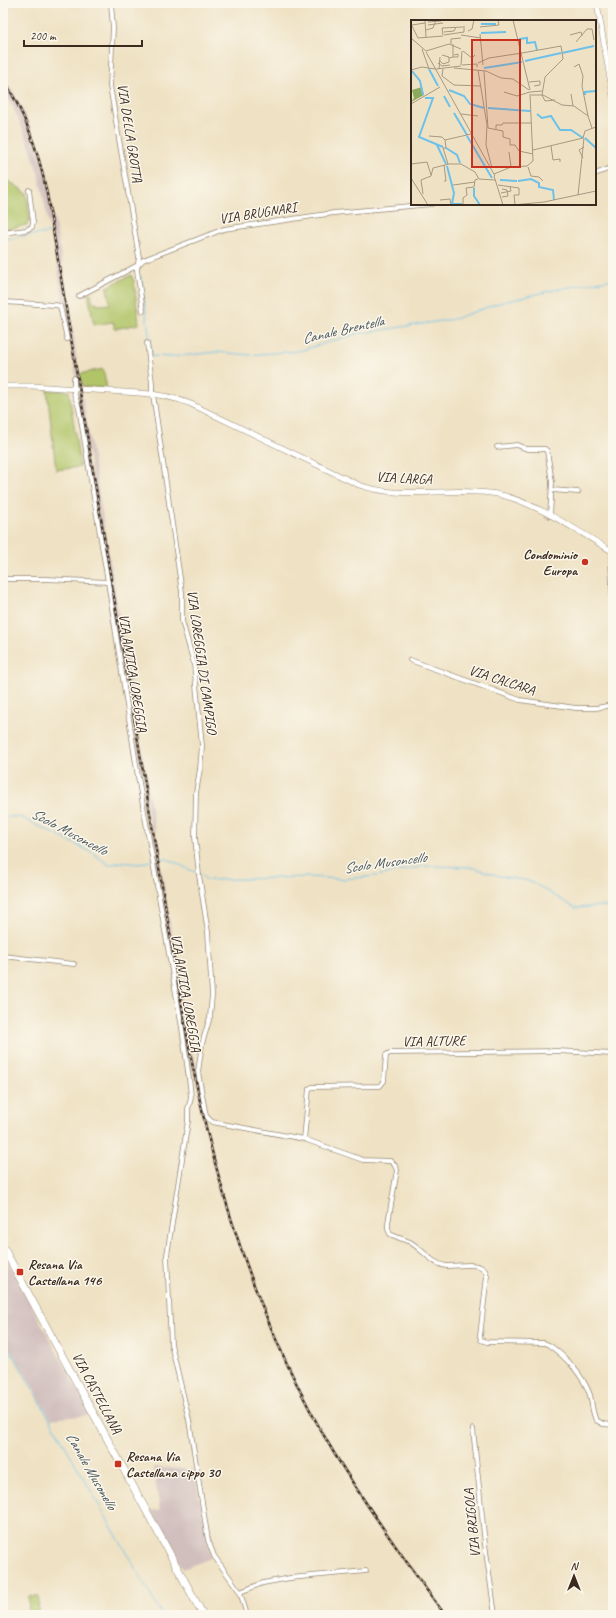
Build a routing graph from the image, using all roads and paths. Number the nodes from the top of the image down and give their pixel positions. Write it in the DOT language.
graph roads {
  1 [pos="111,3"];
  2 [pos="597,3"];
  3 [pos="613,96"];
  4 [pos="613,167"];
  5 [pos="596,174"];
  6 [pos="29,190"];
  7 [pos="421,205"];
  8 [pos="3,234"];
  9 [pos="138,265"];
  10 [pos="79,296"];
  11 [pos="3,302"];
  12 [pos="143,311"];
  13 [pos="67,339"];
  14 [pos="147,343"];
  15 [pos="74,378"];
  16 [pos="3,386"];
  17 [pos="74,389"];
  18 [pos="152,394"];
  19 [pos="498,447"];
  20 [pos="552,490"];
  21 [pos="578,492"];
  22 [pos="550,516"];
  23 [pos="613,553"];
  24 [pos="3,579"];
  25 [pos="108,582"];
  26 [pos="613,608"];
  27 [pos="410,660"];
  28 [pos="613,705"];
  29 [pos="3,956"];
  30 [pos="74,964"];
  31 [pos="613,1054"];
  32 [pos="304,1139"];
  33 [pos="3,1246"];
  34 [pos="613,1425"];
  35 [pos="473,1429"];
  36 [pos="366,1571"];
  37 [pos="240,1592"];
  38 [pos="203,1615"];
  39 [pos="246,1615"];
  40 [pos="495,1615"];
  1 -- 9 [label="street, VIA DELLA GROTTA"];
  2 -- 3 [label="street"];
  4 -- 5 [label="street"];
  6 -- 8 [label="street"];
  7 -- 9 [label="street, VIA BRUGNARI"];
  9 -- 10 [label="street, VIA BRUGNARI"];
  9 -- 12 [label="street"];
  11 -- 13 [label="street"];
  14 -- 18 [label="street, VIA LOREGGIA DI CAMPIGO"];
  15 -- 17 [label="street, VIA ANTICA LOREGGIA"];
  16 -- 17 [label="street, VIA LARGA"];
  17 -- 18 [label="street, VIA LARGA"];
  17 -- 25 [label="street, VIA ANTICA LOREGGIA"];
  18 -- 22 [label="street, VIA LARGA"];
  18 -- 32 [label="street, VIA LOREGGIA DI CAMPIGO"];
  19 -- 20 [label="street"];
  20 -- 21 [label="street"];
  20 -- 22 [label="street"];
  22 -- 23 [label="street, VIA LARGA"];
  23 -- 26 [label="street"];
  24 -- 25 [label="street"];
  25 -- 37 [label="street, VIA ANTICA LOREGGIA"];
  27 -- 28 [label="street, VIA CALCARA"];
  29 -- 30 [label="street"];
  31 -- 32 [label="street, VIA ALTURE"];
  32 -- 34 [label="street, VIA LOREGGIA DI CAMPIGO"];
  33 -- 38 [label="main road, VIA CASTELLANA"];
  35 -- 40 [label="street, VIA BRIGOLA"];
  36 -- 37 [label="street"];
  37 -- 39 [label="street, VIA ANTICA LOREGGIA"];
}
